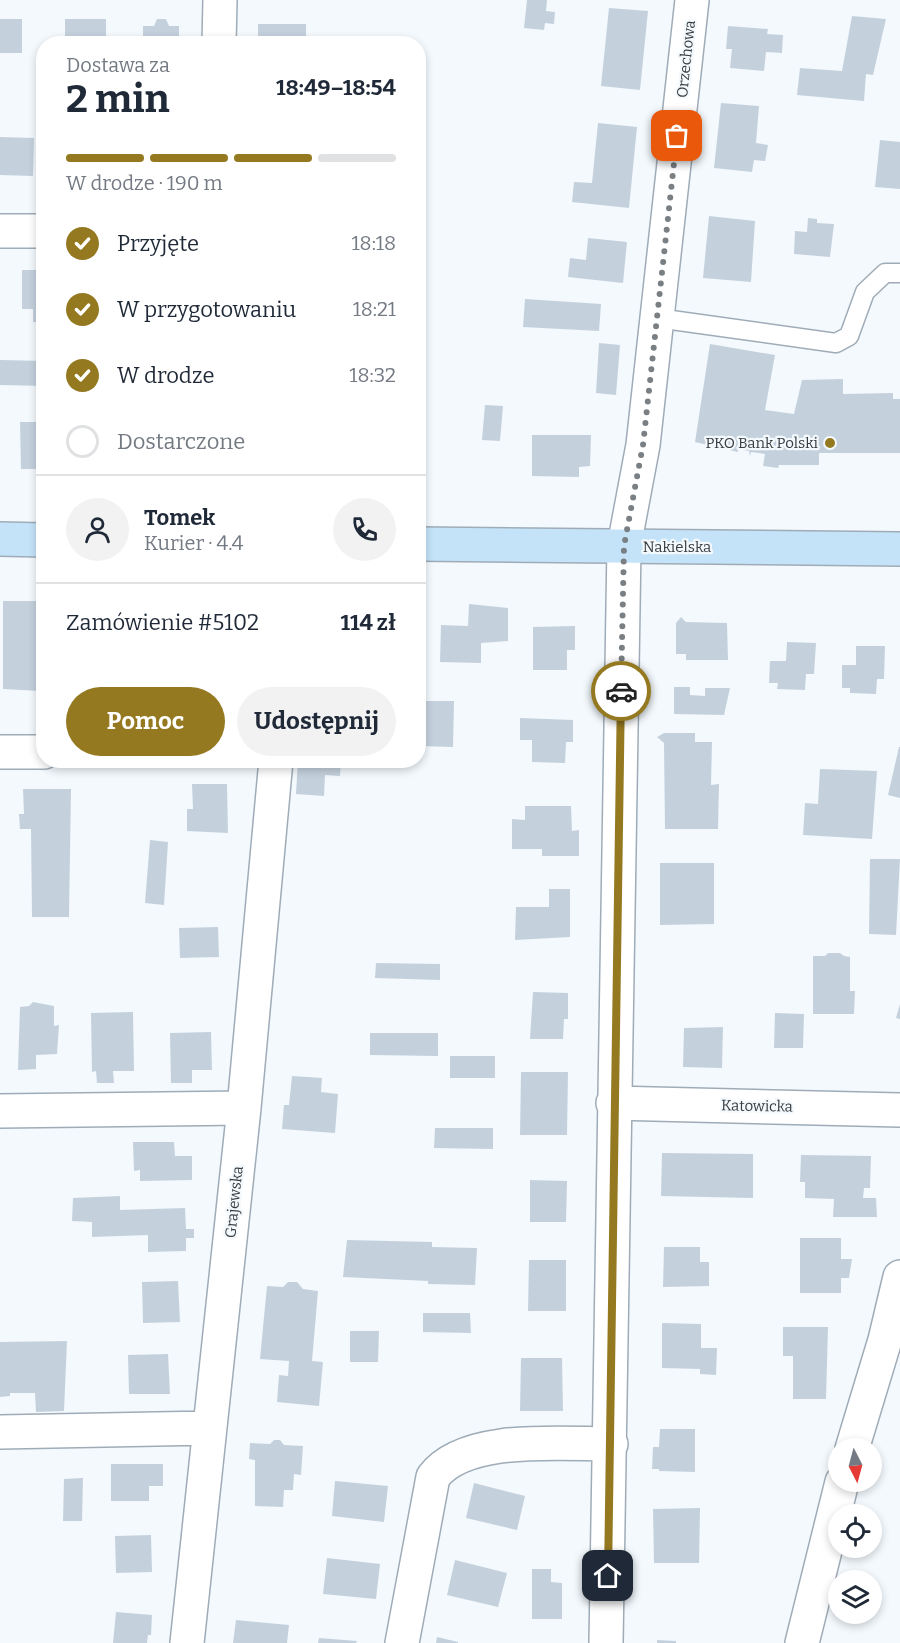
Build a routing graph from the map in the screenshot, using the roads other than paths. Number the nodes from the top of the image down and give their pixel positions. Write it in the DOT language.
graph roads {
  1 [pos="220,0"];
  2 [pos="692,0"];
  3 [pos="219,36"];
  4 [pos="0,231"];
  5 [pos="36,231"];
  6 [pos="900,273"];
  7 [pos="657,318"];
  8 [pos="0,539"];
  9 [pos="36,540"];
  10 [pos="426,544"];
  11 [pos="624,546"];
  12 [pos="900,549"];
  13 [pos="0,752"];
  14 [pos="36,752"];
  15 [pos="275,768"];
  16 [pos="613,1103"];
  17 [pos="244,1108"];
  18 [pos="900,1110"];
  19 [pos="0,1111"];
  20 [pos="900,1277"];
  21 [pos="893,1343"];
  22 [pos="209,1428"];
  23 [pos="0,1432"];
  24 [pos="856,1438"];
  25 [pos="610,1444"];
  26 [pos="840,1492"];
  27 [pos="187,1643"];
  28 [pos="402,1643"];
  29 [pos="606,1643"];
  30 [pos="802,1643"];
  1 -- 3 [label="street"];
  2 -- 7 [label="street, Orzechowa"];
  4 -- 5 [label="street"];
  6 -- 7 [label="lane"];
  7 -- 11 [label="street, Orzechowa"];
  8 -- 9 [label="main road"];
  10 -- 11 [label="main road, Nakielska"];
  11 -- 12 [label="main road, Nakielska"];
  11 -- 16 [label="street, Orzechowa"];
  13 -- 14 [label="street"];
  15 -- 17 [label="street, Grajewska"];
  16 -- 18 [label="street, Katowicka"];
  16 -- 25 [label="street, Orzechowa"];
  17 -- 19 [label="street"];
  17 -- 22 [label="street, Grajewska"];
  20 -- 21 [label="street"];
  21 -- 24 [label="street"];
  22 -- 23 [label="street"];
  22 -- 27 [label="street, Grajewska"];
  25 -- 28 [label="street"];
  25 -- 29 [label="street, Orzechowa"];
  26 -- 30 [label="street"];
}
